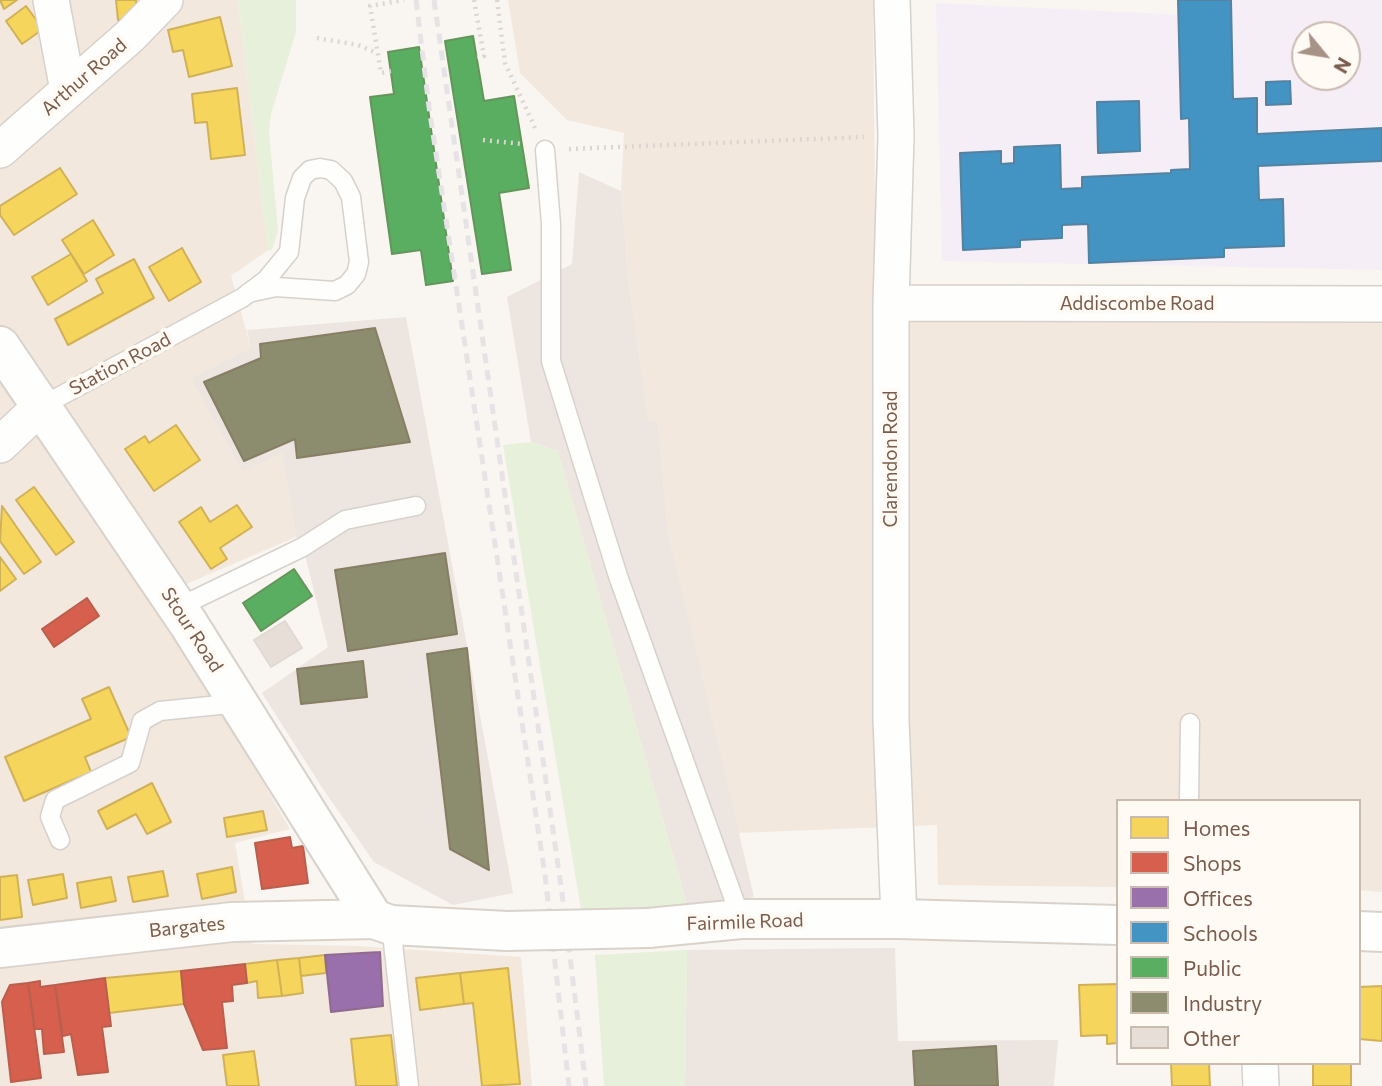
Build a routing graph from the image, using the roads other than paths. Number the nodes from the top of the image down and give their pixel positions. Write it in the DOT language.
graph roads {
  1 [pos="51,0"];
  2 [pos="165,0"];
  3 [pos="891,0"];
  4 [pos="68,90"];
  5 [pos="0,150"];
  6 [pos="545,150"];
  7 [pos="248,293"];
  8 [pos="891,303"];
  9 [pos="1382,304"];
  10 [pos="0,346"];
  11 [pos="40,407"];
  12 [pos="0,445"];
  13 [pos="416,506"];
  14 [pos="177,608"];
  15 [pos="239,703"];
  16 [pos="1190,723"];
  17 [pos="1189,799"];
  18 [pos="60,840"];
  19 [pos="741,919"];
  20 [pos="900,919"];
  21 [pos="383,922"];
  22 [pos="1116,925"];
  23 [pos="1361,931"];
  24 [pos="1382,932"];
  25 [pos="0,948"];
  26 [pos="1260,1065"];
  27 [pos="409,1086"];
  28 [pos="1261,1086"];
  1 -- 4 [label="street"];
  2 -- 4 [label="street, Arthur Road"];
  3 -- 8 [label="street, Clarendon Road"];
  4 -- 5 [label="street, Arthur Road"];
  6 -- 19 [label="lane"];
  7 -- 7 [label="lane, Station Road"];
  7 -- 11 [label="lane, Station Road"];
  8 -- 9 [label="street, Addiscombe Road"];
  8 -- 20 [label="street, Clarendon Road"];
  10 -- 11 [label="main road, Stour Road"];
  11 -- 12 [label="street, Station Road"];
  11 -- 14 [label="main road, Stour Road"];
  13 -- 14 [label="lane"];
  14 -- 15 [label="main road, Stour Road"];
  15 -- 18 [label="lane"];
  15 -- 21 [label="main road, Stour Road"];
  16 -- 17 [label="lane"];
  19 -- 20 [label="main road, Fairmile Road"];
  19 -- 21 [label="main road, Fairmile Road, bridge"];
  20 -- 22 [label="main road, Fairmile Road"];
  21 -- 25 [label="main road, Bargates"];
  21 -- 27 [label="lane"];
  23 -- 24 [label="main road"];
  26 -- 28 [label="street"];
}
